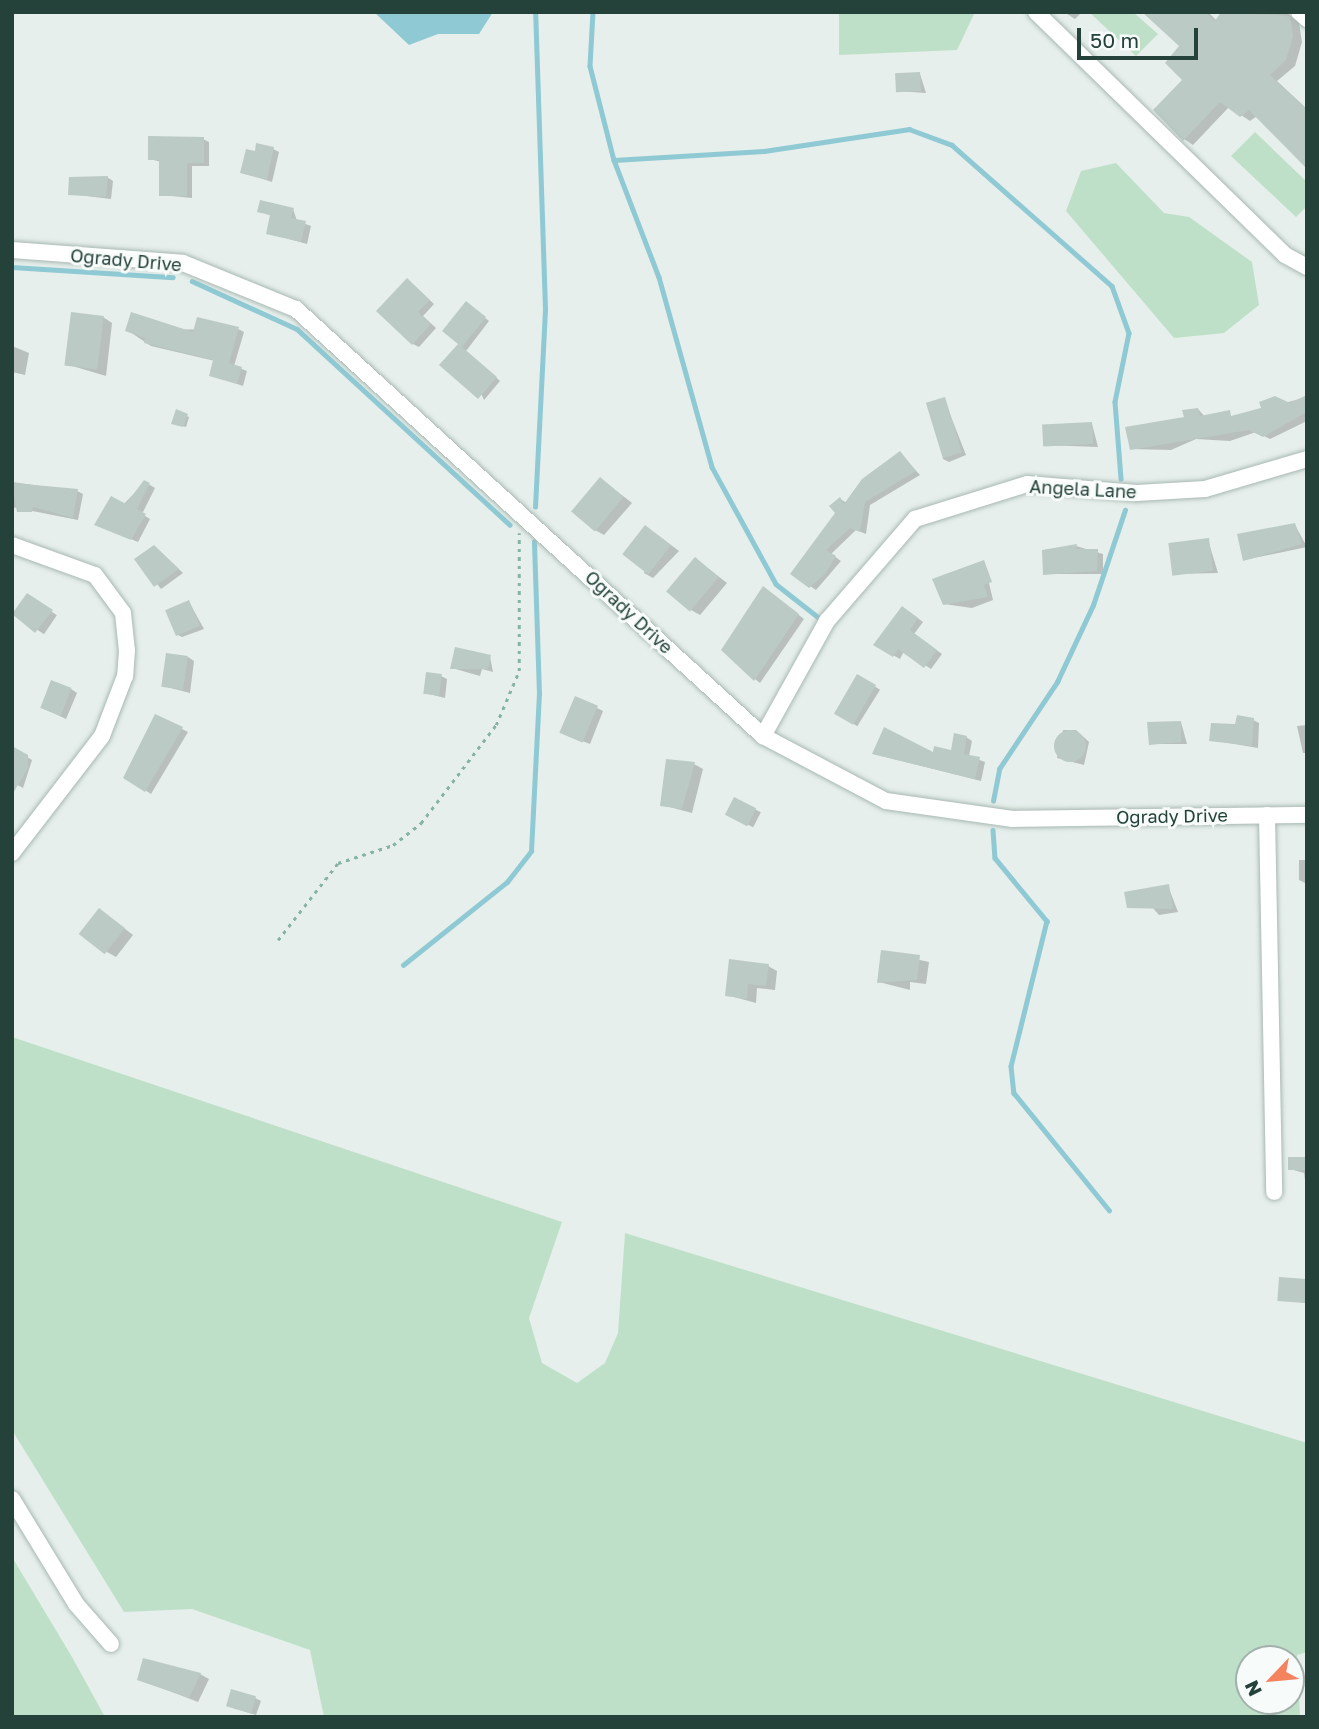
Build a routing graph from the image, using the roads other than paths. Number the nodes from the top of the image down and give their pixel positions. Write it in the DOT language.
graph roads {
  1 [pos="1036,12"];
  2 [pos="1299,12"];
  3 [pos="1307,19"];
  4 [pos="12,250"];
  5 [pos="1307,267"];
  6 [pos="1307,459"];
  7 [pos="12,545"];
  8 [pos="763,736"];
  9 [pos="1267,815"];
  10 [pos="1307,815"];
  11 [pos="14,851"];
  12 [pos="1274,1192"];
  13 [pos="12,1499"];
  14 [pos="111,1644"];
  1 -- 5 [label="street"];
  2 -- 3 [label="street"];
  4 -- 8 [label="street, Ogrady Drive"];
  6 -- 8 [label="street, Angela Lane"];
  7 -- 11 [label="street"];
  8 -- 9 [label="street, Ogrady Drive"];
  9 -- 10 [label="street, Ogrady Drive"];
  9 -- 12 [label="street"];
  13 -- 14 [label="street"];
}
